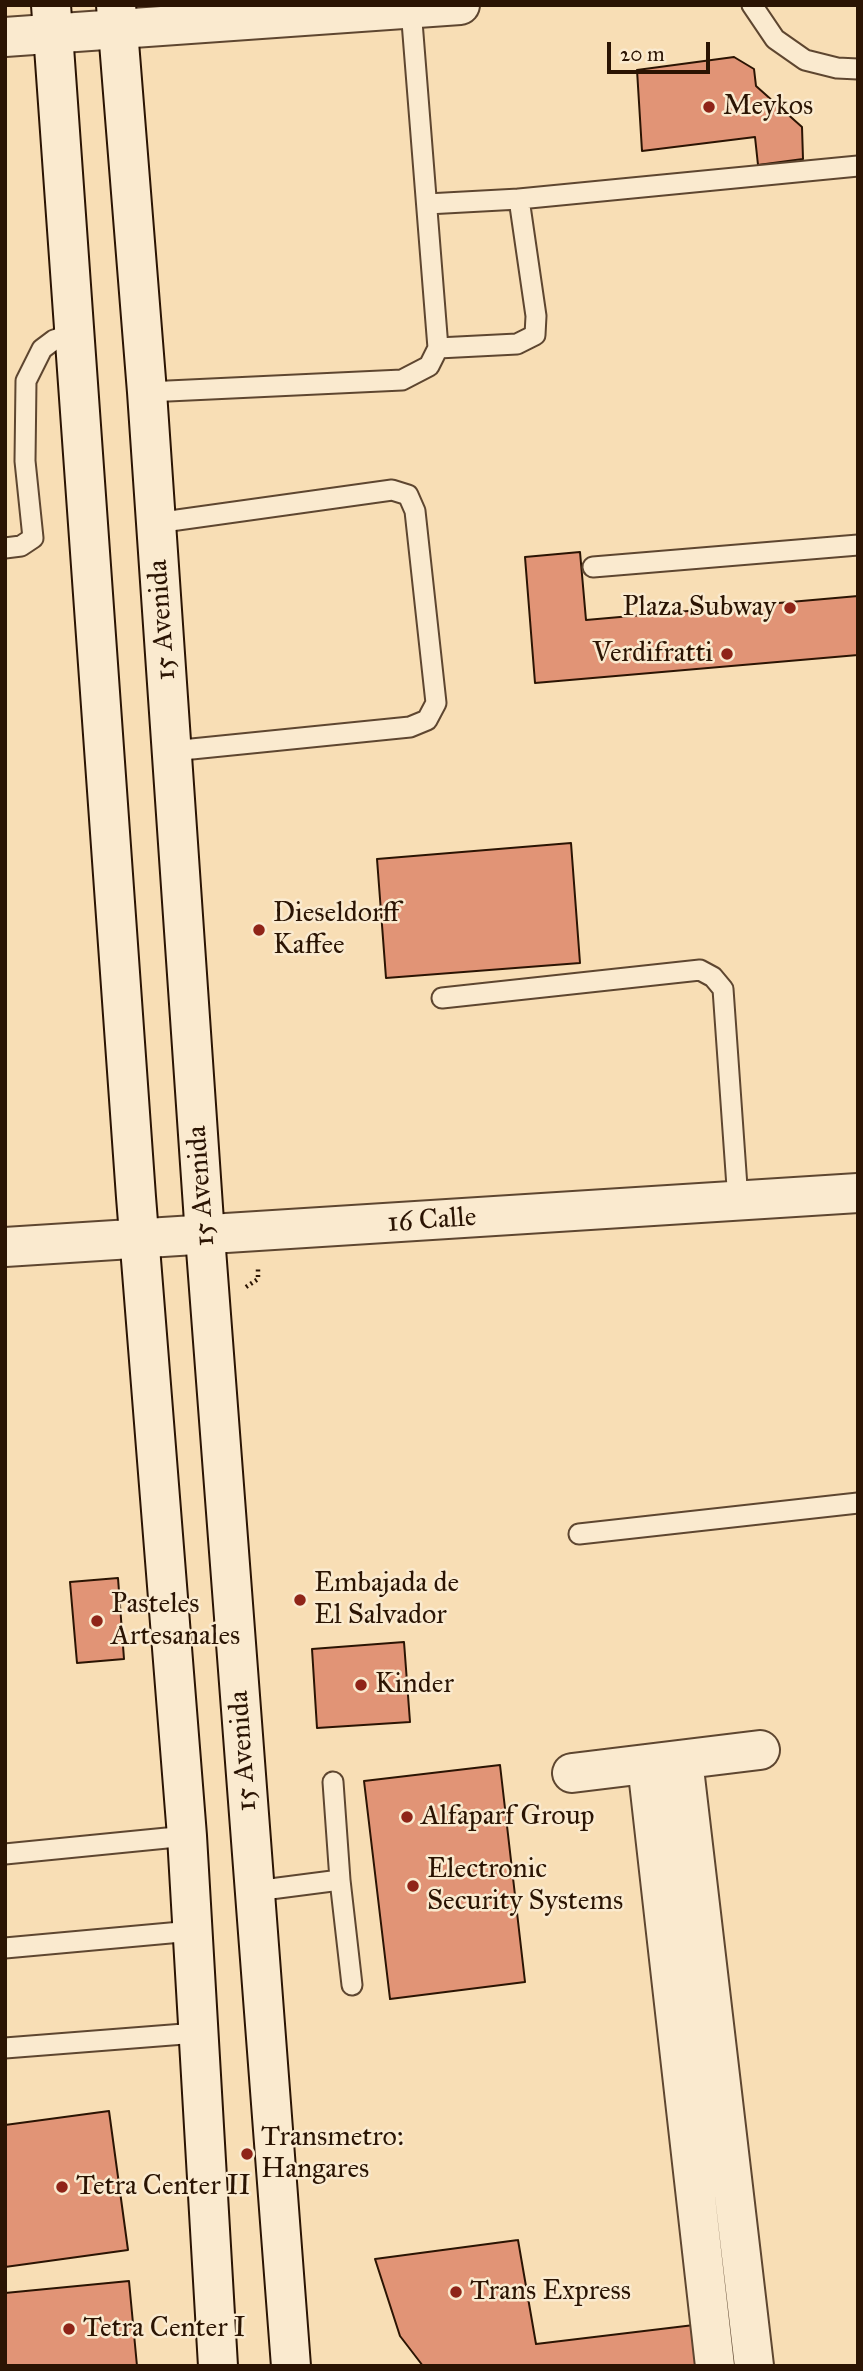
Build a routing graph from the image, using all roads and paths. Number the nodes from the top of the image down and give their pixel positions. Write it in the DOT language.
graph roads {
  1 [pos="460,5"];
  2 [pos="752,5"];
  3 [pos="411,9"];
  4 [pos="117,16"];
  5 [pos="53,19"];
  6 [pos="5,37"];
  7 [pos="858,69"];
  8 [pos="858,166"];
  9 [pos="519,199"];
  10 [pos="427,204"];
  11 [pos="74,333"];
  12 [pos="438,348"];
  13 [pos="147,392"];
  14 [pos="156,523"];
  15 [pos="858,545"];
  16 [pos="5,548"];
  17 [pos="593,567"];
  18 [pos="173,751"];
  19 [pos="442,998"];
  20 [pos="858,1194"];
  21 [pos="738,1201"];
  22 [pos="205,1236"];
  23 [pos="139,1238"];
  24 [pos="5,1247"];
  25 [pos="858,1503"];
  26 [pos="579,1534"];
  27 [pos="760,1750"];
  28 [pos="665,1762"];
  29 [pos="572,1773"];
  30 [pos="333,1782"];
  31 [pos="187,1836"];
  32 [pos="5,1854"];
  33 [pos="340,1880"];
  34 [pos="255,1891"];
  35 [pos="192,1931"];
  36 [pos="5,1948"];
  37 [pos="352,1984"];
  38 [pos="197,2033"];
  39 [pos="5,2048"];
  40 [pos="219,2366"];
  41 [pos="290,2366"];
  42 [pos="715,2366"];
  43 [pos="754,2366"];
  1 -- 3 [label="street"];
  2 -- 7 [label="lane"];
  3 -- 4 [label="street"];
  3 -- 10 [label="lane"];
  4 -- 5 [label="street"];
  4 -- 13 [label="street, 15 Avenida"];
  5 -- 6 [label="street"];
  5 -- 11 [label="street"];
  8 -- 9 [label="lane"];
  9 -- 10 [label="lane"];
  9 -- 12 [label="lane"];
  10 -- 12 [label="lane"];
  11 -- 16 [label="lane"];
  11 -- 23 [label="street"];
  12 -- 13 [label="lane"];
  13 -- 14 [label="street, 15 Avenida"];
  14 -- 18 [label="street, 15 Avenida"];
  14 -- 18 [label="lane"];
  15 -- 17 [label="lane"];
  18 -- 22 [label="street, 15 Avenida"];
  19 -- 21 [label="lane"];
  20 -- 21 [label="street, 16 Calle"];
  21 -- 22 [label="street, 16 Calle"];
  22 -- 23 [label="street, 16 Calle"];
  22 -- 34 [label="street, 15 Avenida"];
  23 -- 24 [label="street, 16 Calle"];
  23 -- 31 [label="street"];
  25 -- 26 [label="lane"];
  27 -- 28 [label="street"];
  28 -- 29 [label="street"];
  28 -- 42 [label="street"];
  28 -- 43 [label="street"];
  30 -- 33 [label="lane"];
  31 -- 32 [label="lane"];
  31 -- 35 [label="street"];
  33 -- 34 [label="lane"];
  33 -- 37 [label="lane"];
  34 -- 41 [label="street, 15 Avenida"];
  35 -- 36 [label="lane"];
  35 -- 38 [label="street"];
  38 -- 39 [label="lane"];
  38 -- 40 [label="street"];
}
